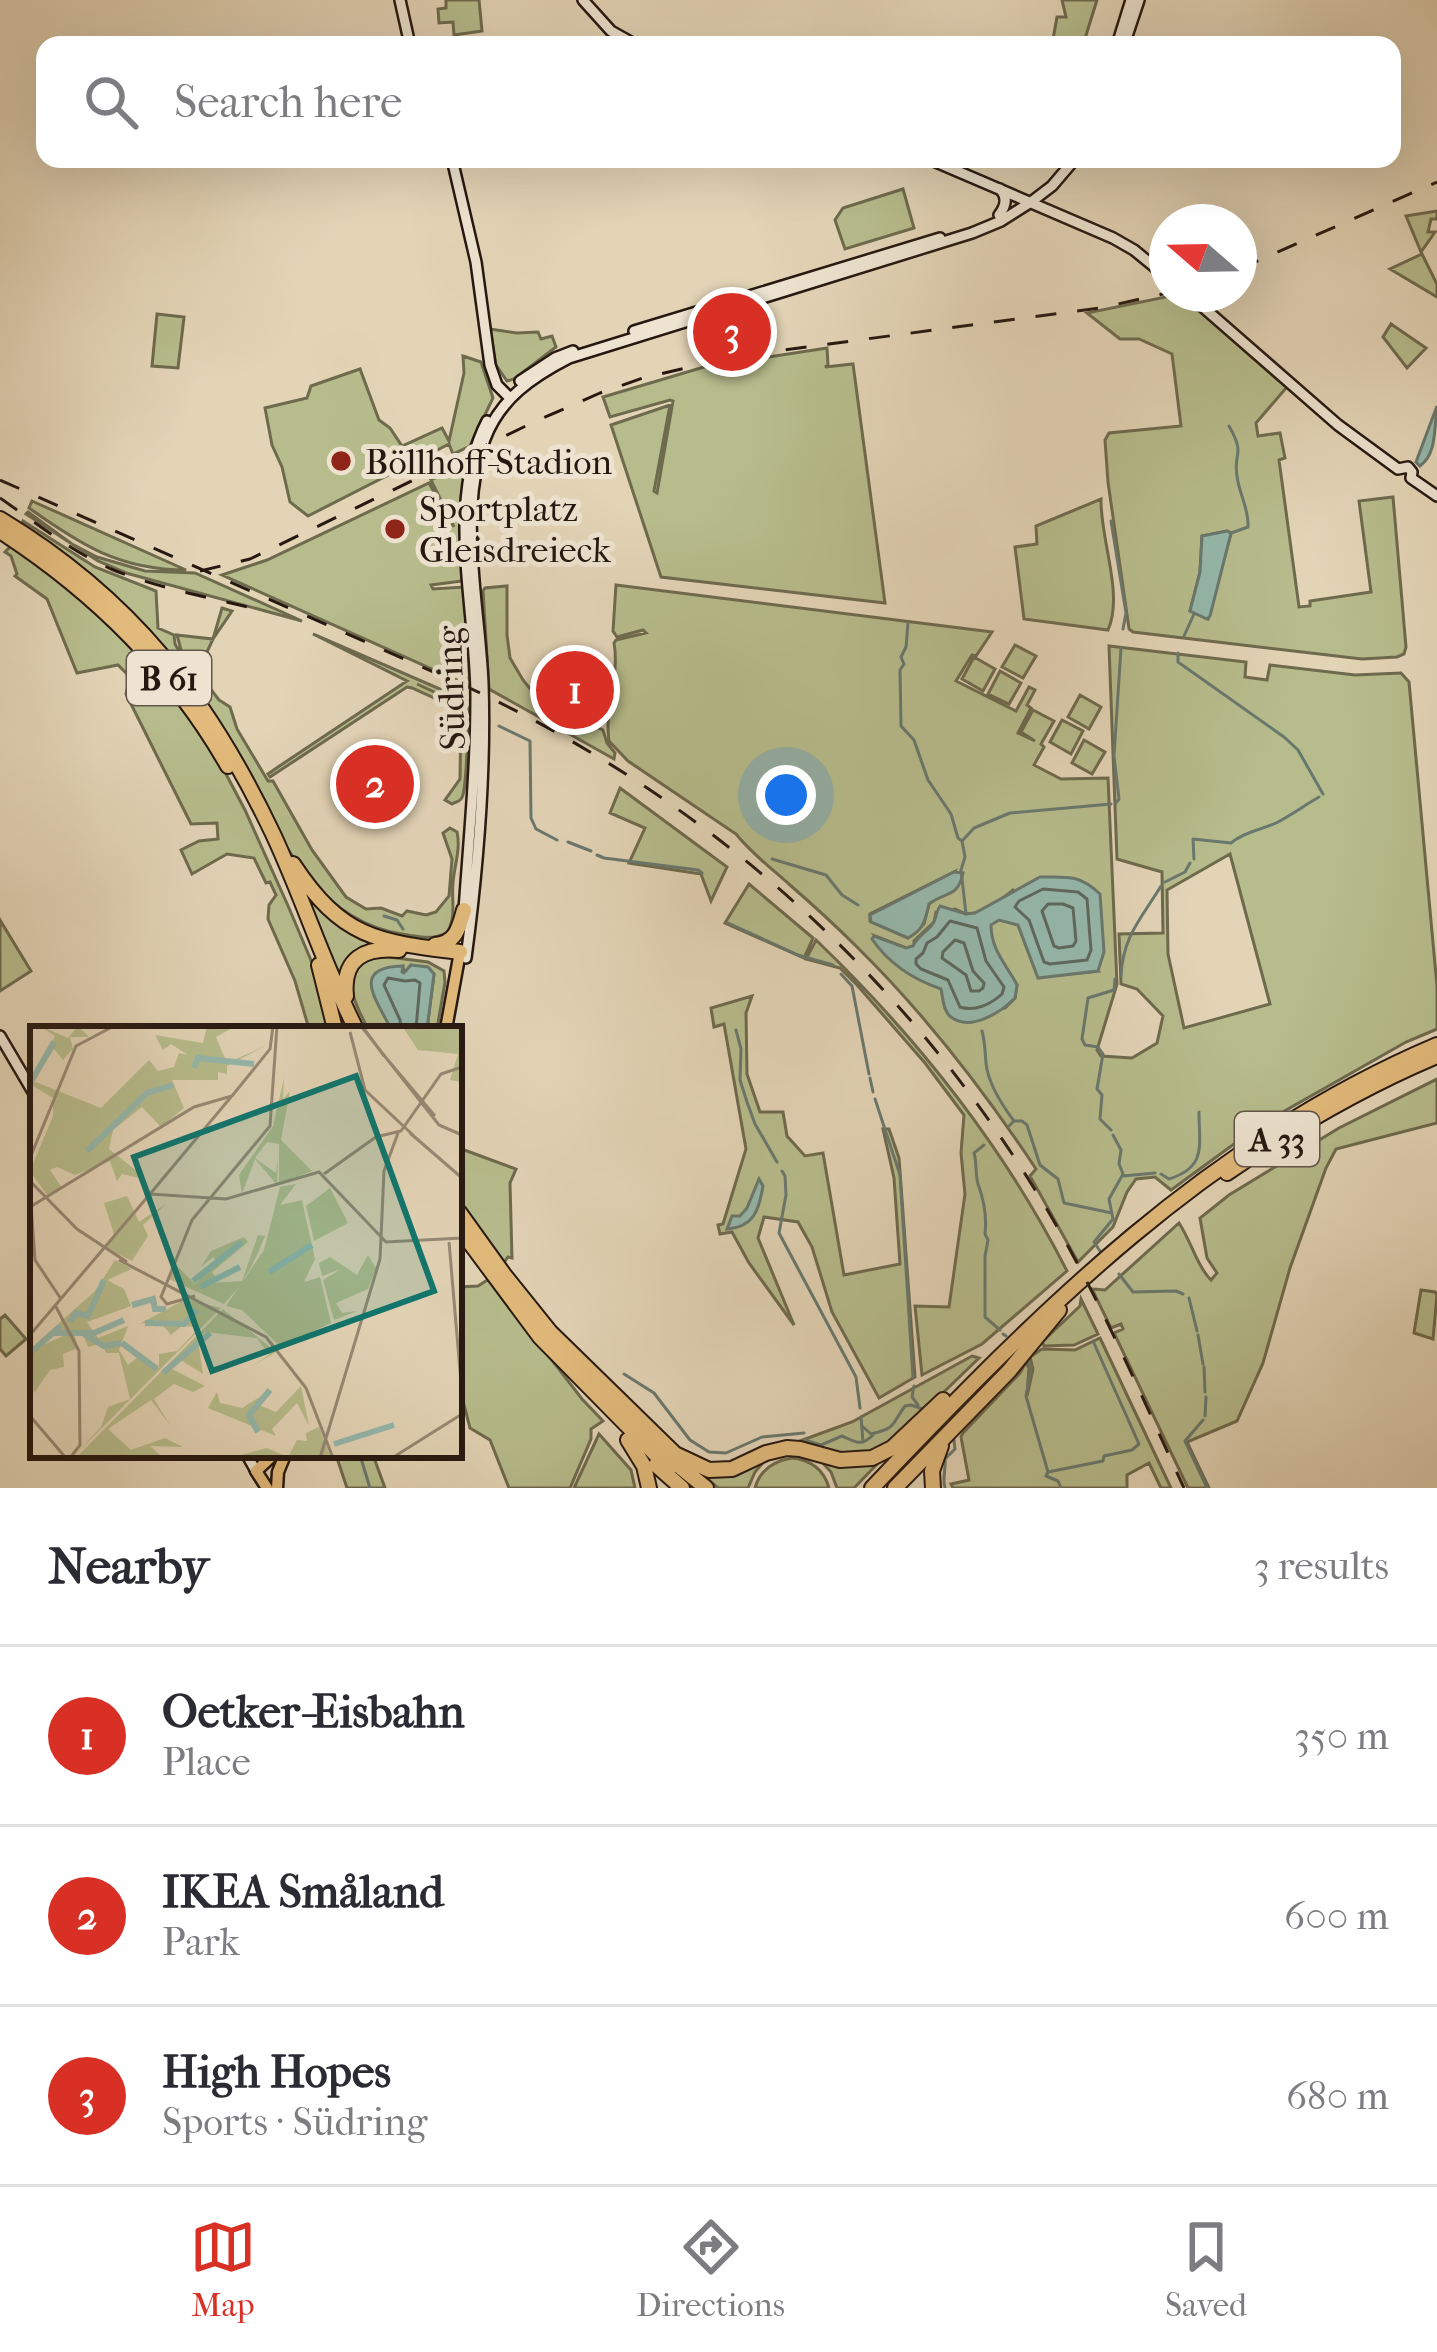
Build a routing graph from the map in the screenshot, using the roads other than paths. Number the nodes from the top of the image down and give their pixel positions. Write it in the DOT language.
graph roads {
  1 [pos="400,0"];
  2 [pos="584,0"];
  3 [pos="1135,0"];
  4 [pos="408,36"];
  5 [pos="620,36"];
  6 [pos="1124,36"];
  7 [pos="454,168"];
  8 [pos="950,168"];
  9 [pos="1065,168"];
  10 [pos="1000,189"];
  11 [pos="1028,201"];
  12 [pos="999,214"];
  13 [pos="1149,261"];
  14 [pos="1208,312"];
  15 [pos="508,396"];
  16 [pos="1437,496"];
  17 [pos="0,519"];
  18 [pos="0,531"];
  19 [pos="272,832"];
  20 [pos="464,910"];
  21 [pos="424,946"];
  22 [pos="461,957"];
  23 [pos="319,965"];
  24 [pos="334,1026"];
  25 [pos="352,1026"];
  26 [pos="450,1026"];
  27 [pos="0,1036"];
  28 [pos="1437,1045"];
  29 [pos="1437,1056"];
  30 [pos="30,1087"];
  31 [pos="462,1217"];
  32 [pos="462,1232"];
  33 [pos="497,1273"];
  34 [pos="1057,1306"];
  35 [pos="616,1412"];
  36 [pos="954,1427"];
  37 [pos="628,1440"];
  38 [pos="283,1458"];
  39 [pos="278,1488"];
  40 [pos="650,1488"];
  41 [pos="682,1488"];
  42 [pos="692,1488"];
  43 [pos="706,1488"];
  44 [pos="872,1488"];
  45 [pos="883,1488"];
  46 [pos="895,1488"];
  47 [pos="933,1488"];
  1 -- 4 [label="main road"];
  2 -- 5 [label="main road"];
  3 -- 6 [label="main road"];
  7 -- 15 [label="main road"];
  8 -- 10 [label="main road"];
  9 -- 11 [label="main road, Südring"];
  10 -- 11 [label="main road"];
  10 -- 12 [label="main road"];
  11 -- 12 [label="main road, Südring"];
  11 -- 13 [label="main road"];
  11 -- 15 [label="main road, Südring"];
  12 -- 15 [label="main road, Südring"];
  14 -- 16 [label="main road"];
  15 -- 20 [label="main road, Südring"];
  15 -- 22 [label="main road, Südring"];
  17 -- 19 [label="highway, B 61"];
  18 -- 23 [label="highway, B 61"];
  19 -- 21 [label="highway, B 61"];
  19 -- 25 [label="highway, B 61"];
  20 -- 21 [label="highway"];
  20 -- 22 [label="main road, Südring"];
  21 -- 22 [label="highway, B 61"];
  22 -- 25 [label="highway"];
  22 -- 26 [label="main road, Südring"];
  23 -- 24 [label="highway, B 61"];
  23 -- 25 [label="highway, B 61"];
  27 -- 30 [label="main road"];
  28 -- 34 [label="highway, A 33"];
  29 -- 34 [label="highway, A 33"];
  31 -- 33 [label="highway"];
  32 -- 33 [label="highway"];
  33 -- 35 [label="highway"];
  34 -- 35 [label="highway"];
  34 -- 36 [label="highway"];
  34 -- 44 [label="highway, A 33"];
  34 -- 45 [label="highway, A 33"];
  35 -- 37 [label="highway"];
  35 -- 42 [label="highway"];
  35 -- 43 [label="highway"];
  36 -- 46 [label="highway"];
  36 -- 47 [label="highway"];
  37 -- 40 [label="highway"];
  37 -- 41 [label="highway"];
  38 -- 39 [label="main road"];
}
